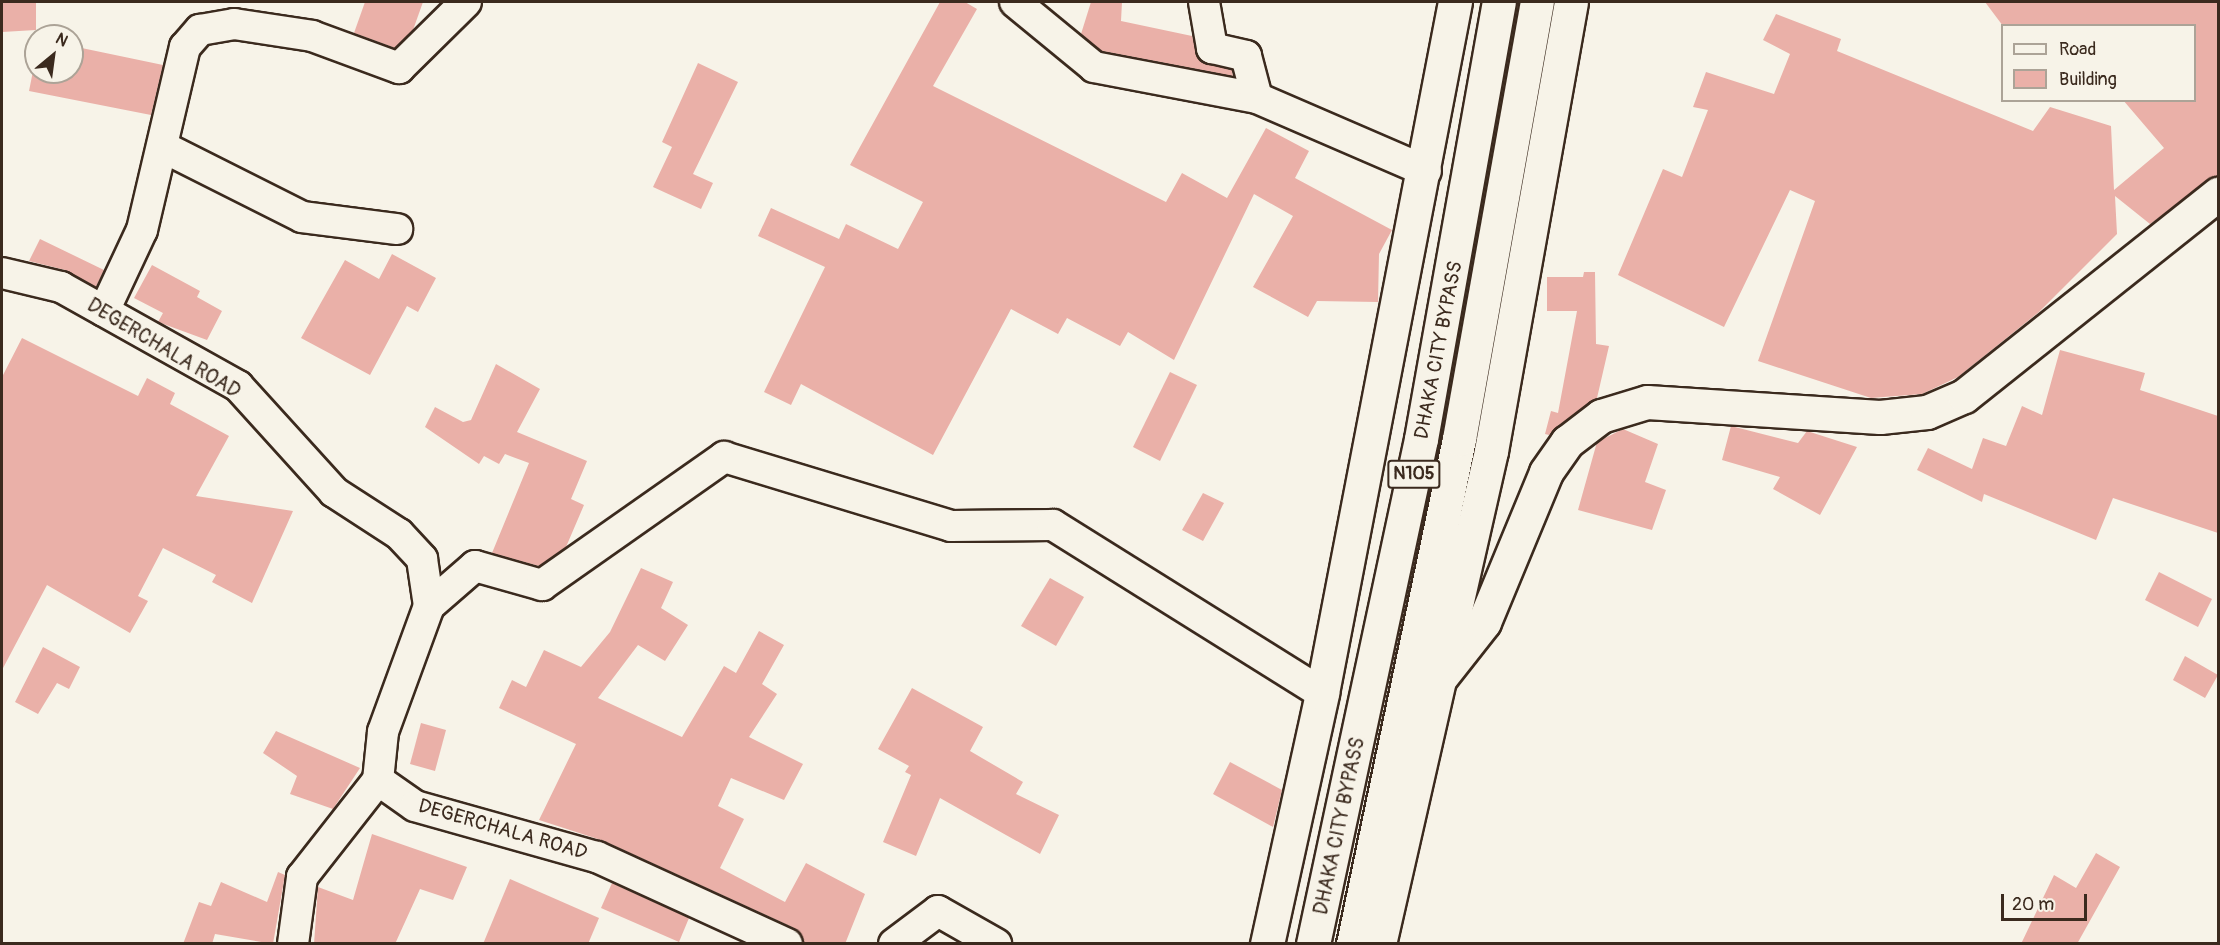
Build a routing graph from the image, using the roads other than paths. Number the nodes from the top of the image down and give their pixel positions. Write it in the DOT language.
graph roads {
  1 [pos="466,2"];
  2 [pos="1015,2"];
  3 [pos="1204,2"];
  4 [pos="1455,2"];
  5 [pos="1499,2"];
  6 [pos="1537,2"];
  7 [pos="1571,2"];
  8 [pos="1257,98"];
  9 [pos="165,148"];
  10 [pos="1426,171"];
  11 [pos="2218,195"];
  12 [pos="397,229"];
  13 [pos="2,273"];
  14 [pos="104,311"];
  15 [pos="429,606"];
  16 [pos="1440,678"];
  17 [pos="1322,693"];
  18 [pos="378,780"];
  19 [pos="293,944"];
  20 [pos="787,944"];
  21 [pos="894,944"];
  22 [pos="996,944"];
  23 [pos="1267,944"];
  24 [pos="1313,944"];
  25 [pos="1353,944"];
  26 [pos="1379,944"];
  1 -- 9 [label="street"];
  2 -- 8 [label="street"];
  3 -- 8 [label="street"];
  4 -- 10 [label="main road"];
  5 -- 24 [label="main road, DHAKA CITY BYPASS / N105"];
  6 -- 25 [label="main road, DHAKA CITY BYPASS / N105"];
  7 -- 16 [label="main road"];
  8 -- 10 [label="street"];
  9 -- 12 [label="street"];
  9 -- 14 [label="street"];
  10 -- 17 [label="main road"];
  11 -- 16 [label="main road"];
  13 -- 14 [label="street, DEGERCHALA ROAD"];
  14 -- 15 [label="street, DEGERCHALA ROAD"];
  15 -- 17 [label="street"];
  15 -- 18 [label="street, DEGERCHALA ROAD"];
  16 -- 26 [label="main road"];
  17 -- 23 [label="main road"];
  18 -- 19 [label="street"];
  18 -- 20 [label="street, DEGERCHALA ROAD"];
  21 -- 22 [label="street"];
}
